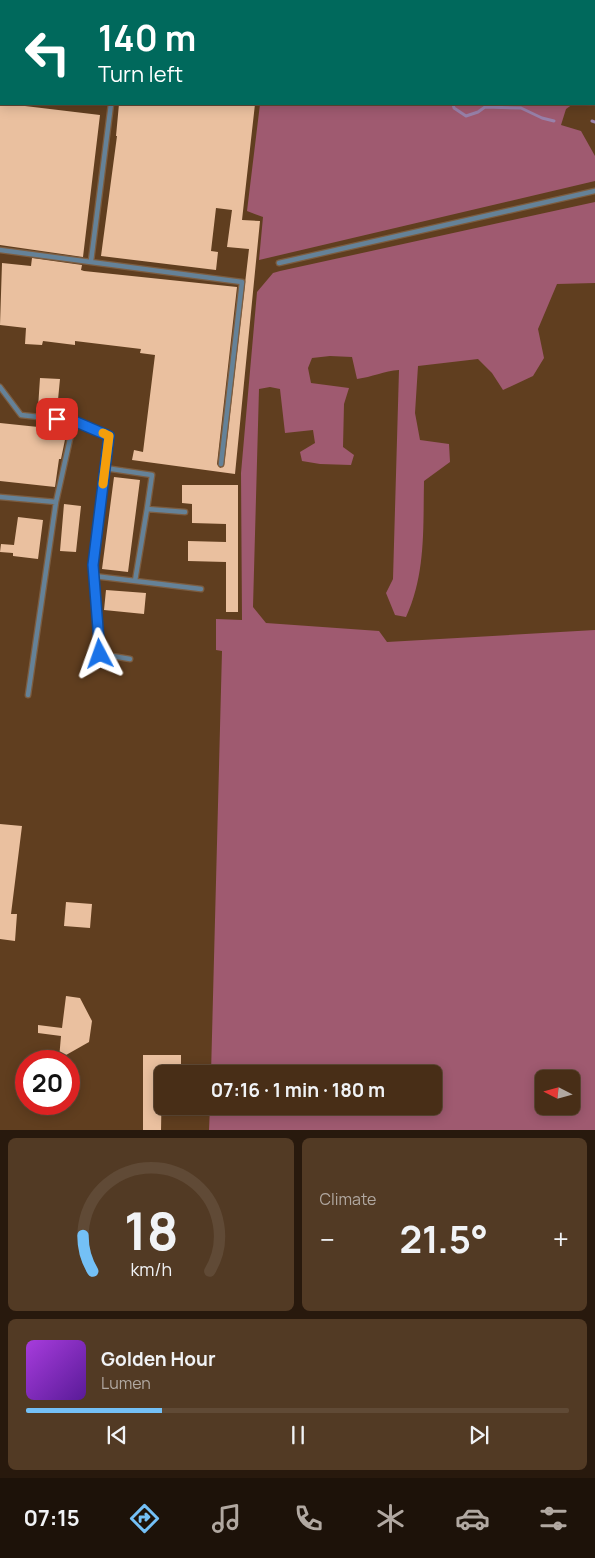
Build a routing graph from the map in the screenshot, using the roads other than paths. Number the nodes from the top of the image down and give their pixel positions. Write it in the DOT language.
graph roads {
  1 [pos="111,105"];
  2 [pos="595,190"];
  3 [pos="0,250"];
  4 [pos="91,261"];
  5 [pos="279,264"];
  6 [pos="0,387"];
  7 [pos="74,421"];
  8 [pos="220,464"];
  9 [pos="105,468"];
  10 [pos="0,497"];
  11 [pos="56,502"];
  12 [pos="147,509"];
  13 [pos="185,512"];
  14 [pos="94,576"];
  15 [pos="135,581"];
  16 [pos="201,589"];
  17 [pos="130,659"];
  18 [pos="28,695"];
  1 -- 4 [label="lane"];
  2 -- 5 [label="lane"];
  3 -- 4 [label="lane"];
  4 -- 8 [label="lane"];
  6 -- 7 [label="lane"];
  7 -- 9 [label="lane"];
  7 -- 11 [label="lane"];
  9 -- 12 [label="lane"];
  9 -- 14 [label="lane"];
  10 -- 11 [label="lane"];
  11 -- 18 [label="lane"];
  12 -- 13 [label="lane"];
  12 -- 15 [label="lane"];
  14 -- 15 [label="lane"];
  14 -- 17 [label="lane"];
  15 -- 16 [label="lane"];
}
